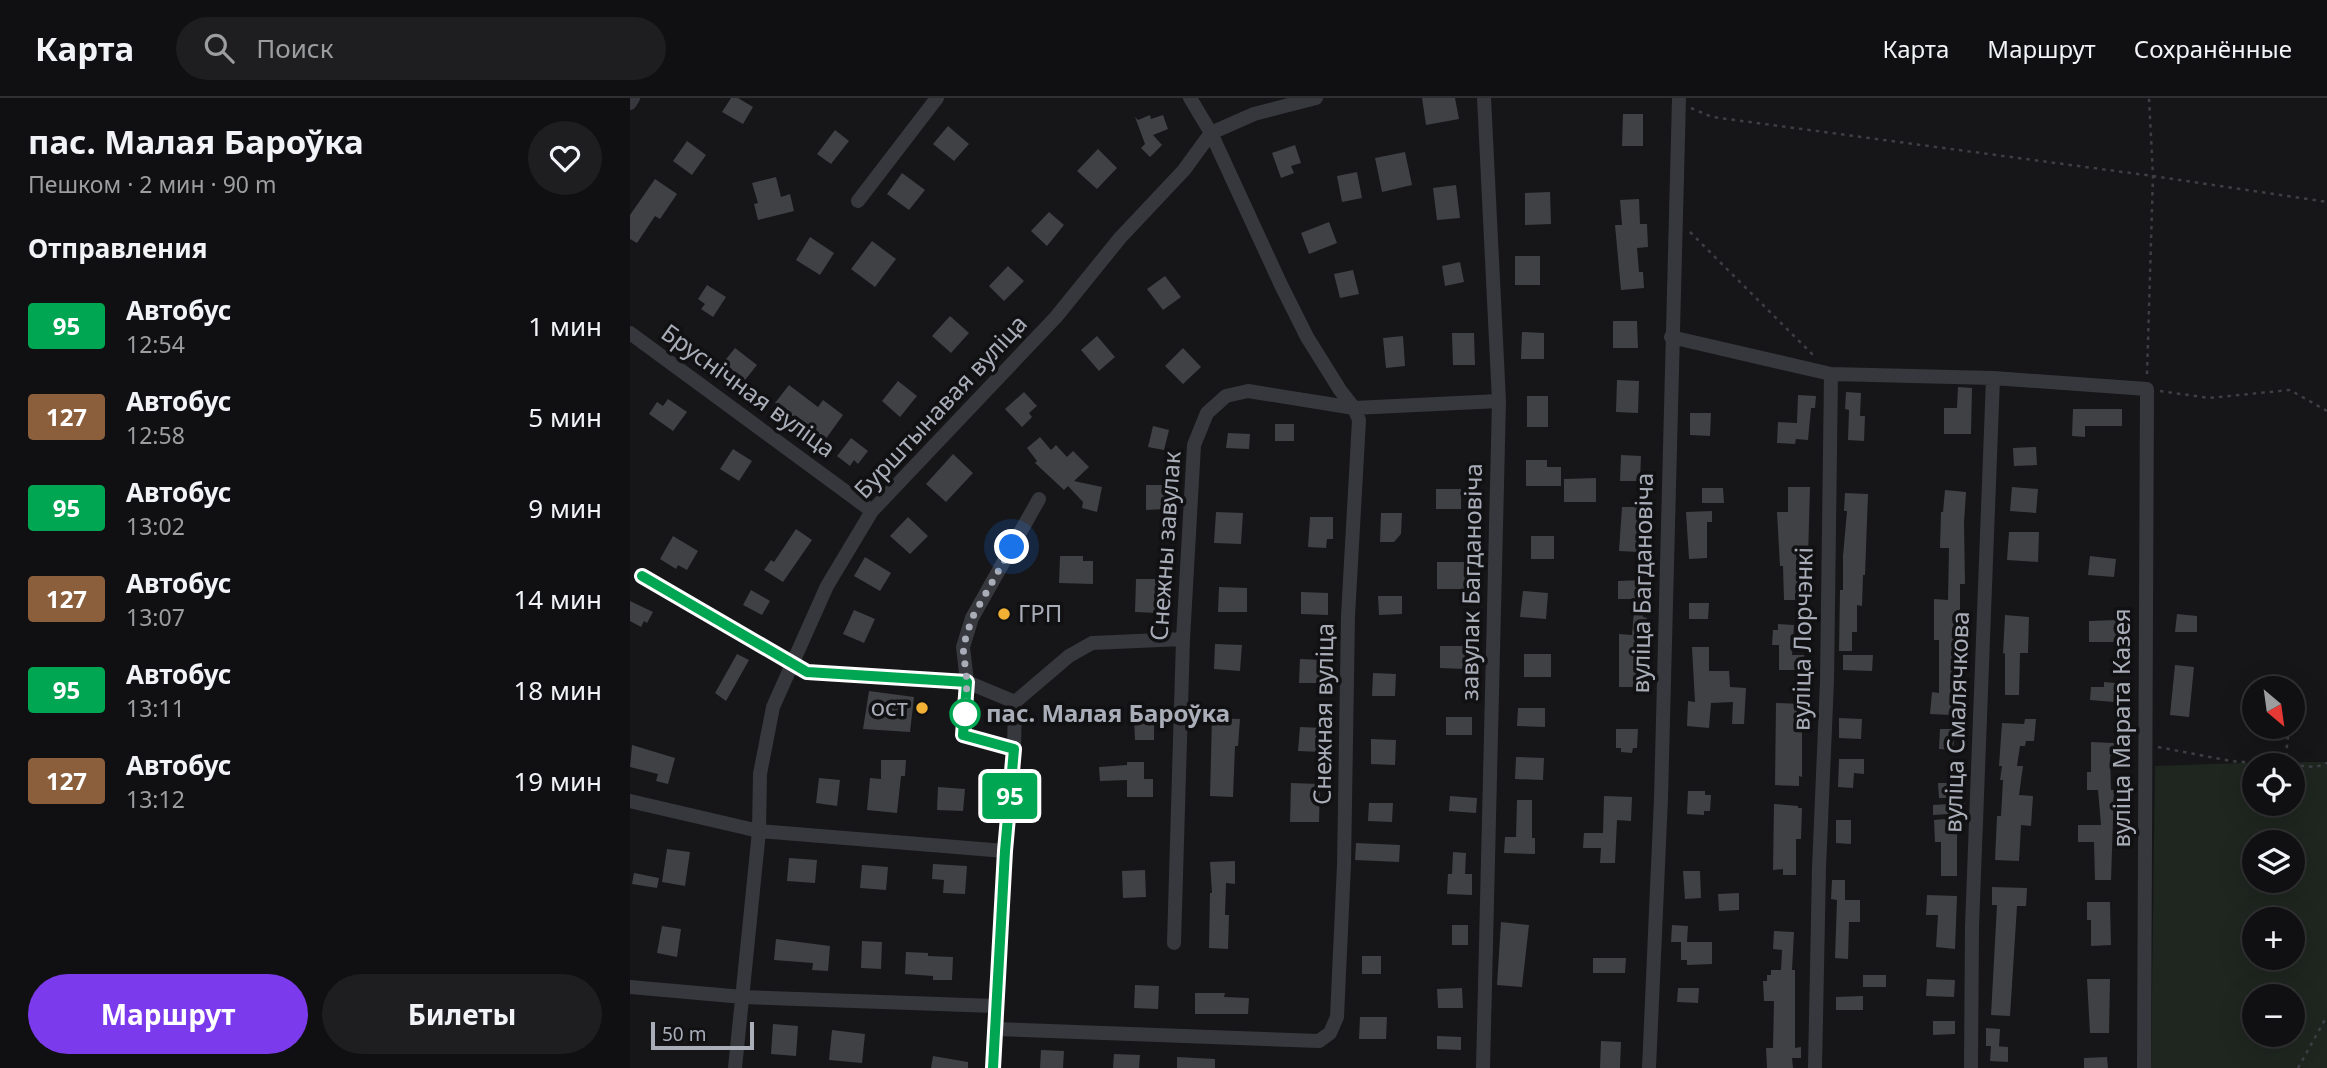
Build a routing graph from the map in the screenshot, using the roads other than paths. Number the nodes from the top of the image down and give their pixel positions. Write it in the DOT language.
graph roads {
  1 [pos="633,98"];
  2 [pos="937,98"];
  3 [pos="1191,98"];
  4 [pos="1316,98"];
  5 [pos="1484,98"];
  6 [pos="1679,100"];
  7 [pos="630,103"];
  8 [pos="1211,133"];
  9 [pos="858,201"];
  10 [pos="630,334"];
  11 [pos="1671,337"];
  12 [pos="1831,374"];
  13 [pos="1993,378"];
  14 [pos="1499,401"];
  15 [pos="1354,408"];
  16 [pos="1039,499"];
  17 [pos="872,511"];
  18 [pos="642,576"];
  19 [pos="1183,639"];
  20 [pos="794,662"];
  21 [pos="967,682"];
  22 [pos="1015,702"];
  23 [pos="1014,749"];
  24 [pos="630,801"];
  25 [pos="759,831"];
  26 [pos="1005,851"];
  27 [pos="1174,943"];
  28 [pos="630,987"];
  29 [pos="743,997"];
  30 [pos="995,1006"];
  31 [pos="995,1030"];
  32 [pos="735,1068"];
  33 [pos="993,1068"];
  34 [pos="1483,1068"];
  35 [pos="1648,1068"];
  36 [pos="1815,1068"];
  37 [pos="1971,1068"];
  38 [pos="2144,1068"];
  1 -- 7 [label="street"];
  2 -- 9 [label="street"];
  3 -- 8 [label="street, Снежная вуліца"];
  4 -- 8 [label="street"];
  5 -- 14 [label="street, завулак Багдановіча"];
  6 -- 11 [label="street, вуліца Багдановіча"];
  8 -- 15 [label="street, Снежная вуліца"];
  8 -- 17 [label="street, Бурштынавая вуліца"];
  10 -- 17 [label="street, Бруснічная вуліца"];
  11 -- 12 [label="street"];
  11 -- 35 [label="street, вуліца Багдановіча"];
  12 -- 13 [label="street"];
  12 -- 36 [label="street, вуліца Лорчэнкі"];
  13 -- 37 [label="street, вуліца Смалячкова"];
  13 -- 38 [label="street, вуліца Марата Казея"];
  14 -- 15 [label="street, Снежны завулак"];
  14 -- 34 [label="street, завулак Багдановіча"];
  15 -- 19 [label="street, Снежны завулак"];
  15 -- 31 [label="street, Снежная вуліца"];
  16 -- 21 [label="street"];
  17 -- 20 [label="street, Бурштынавая вуліца"];
  18 -- 20 [label="street"];
  19 -- 22 [label="street"];
  19 -- 27 [label="street, Снежны завулак"];
  20 -- 21 [label="street"];
  20 -- 25 [label="street, Бурштынавая вуліца"];
  21 -- 22 [label="street"];
  21 -- 23 [label="street"];
  22 -- 23 [label="street"];
  23 -- 26 [label="street"];
  24 -- 25 [label="street"];
  25 -- 26 [label="street"];
  25 -- 29 [label="street, Бурштынавая вуліца"];
  26 -- 30 [label="street"];
  28 -- 29 [label="street"];
  29 -- 30 [label="street"];
  29 -- 32 [label="street, Бурштынавая вуліца"];
  30 -- 31 [label="street"];
  31 -- 33 [label="street"];
}
